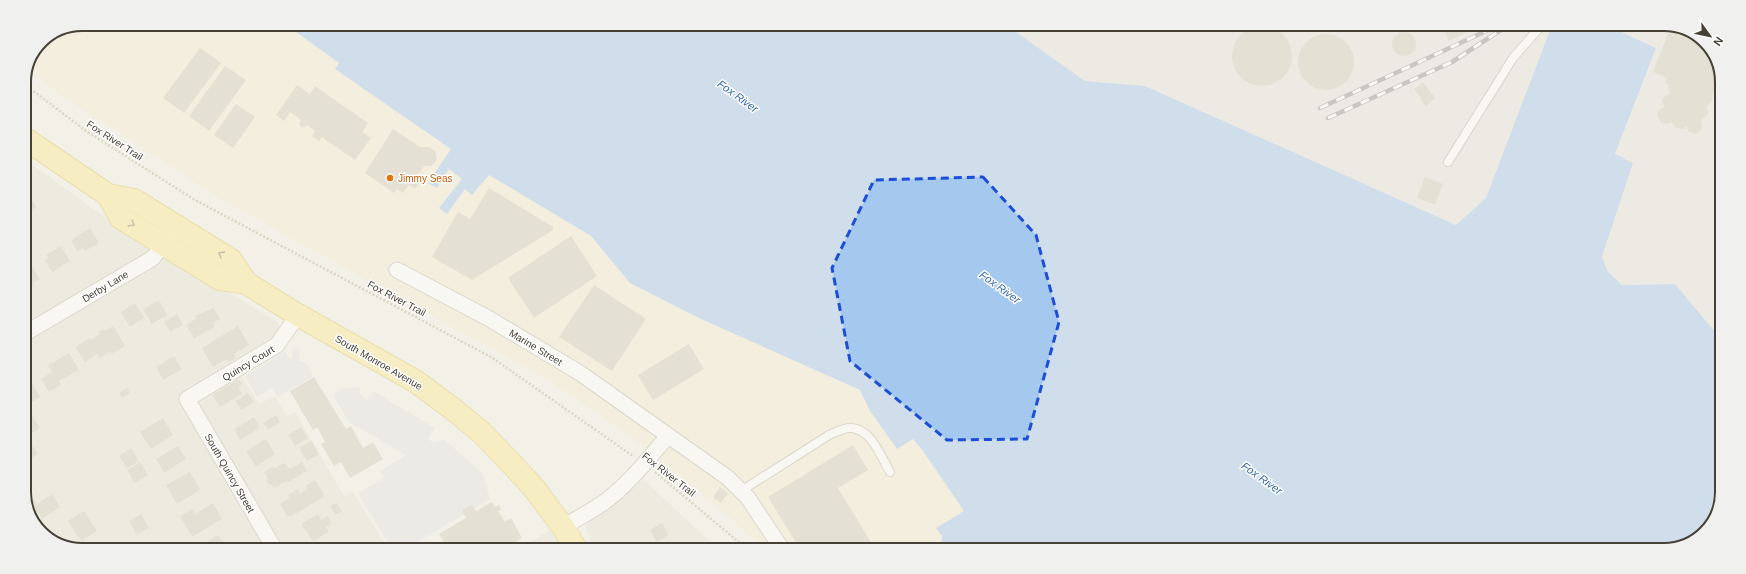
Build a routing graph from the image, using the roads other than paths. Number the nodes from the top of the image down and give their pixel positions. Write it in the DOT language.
graph roads {
  1 [pos="1537,31"];
  2 [pos="31,143"];
  3 [pos="1448,162"];
  4 [pos="108,195"];
  5 [pos="176,226"];
  6 [pos="163,244"];
  7 [pos="397,270"];
  8 [pos="246,283"];
  9 [pos="298,315"];
  10 [pos="31,330"];
  11 [pos="187,399"];
  12 [pos="668,436"];
  13 [pos="890,472"];
  14 [pos="741,491"];
  15 [pos="563,527"];
  16 [pos="271,543"];
  17 [pos="572,543"];
  18 [pos="778,543"];
  1 -- 3 [label="lane"];
  2 -- 4 [label="main road, South Monroe Avenue"];
  4 -- 5 [label="main road, South Monroe Avenue"];
  4 -- 6 [label="main road, South Monroe Avenue, one-way"];
  5 -- 6 [label="street, Derby Lane"];
  8 -- 5 [label="main road, South Monroe Avenue, one-way"];
  6 -- 8 [label="main road, South Monroe Avenue"];
  6 -- 10 [label="street, Derby Lane"];
  7 -- 12 [label="street, Marine Street"];
  8 -- 9 [label="main road, South Monroe Avenue"];
  9 -- 11 [label="street, Quincy Court"];
  9 -- 15 [label="main road, South Monroe Avenue"];
  11 -- 16 [label="street, South Quincy Street"];
  12 -- 14 [label="street, Marine Street"];
  12 -- 15 [label="street"];
  13 -- 14 [label="lane"];
  14 -- 18 [label="street, Marine Street"];
  15 -- 17 [label="main road, South Monroe Avenue"];
}
